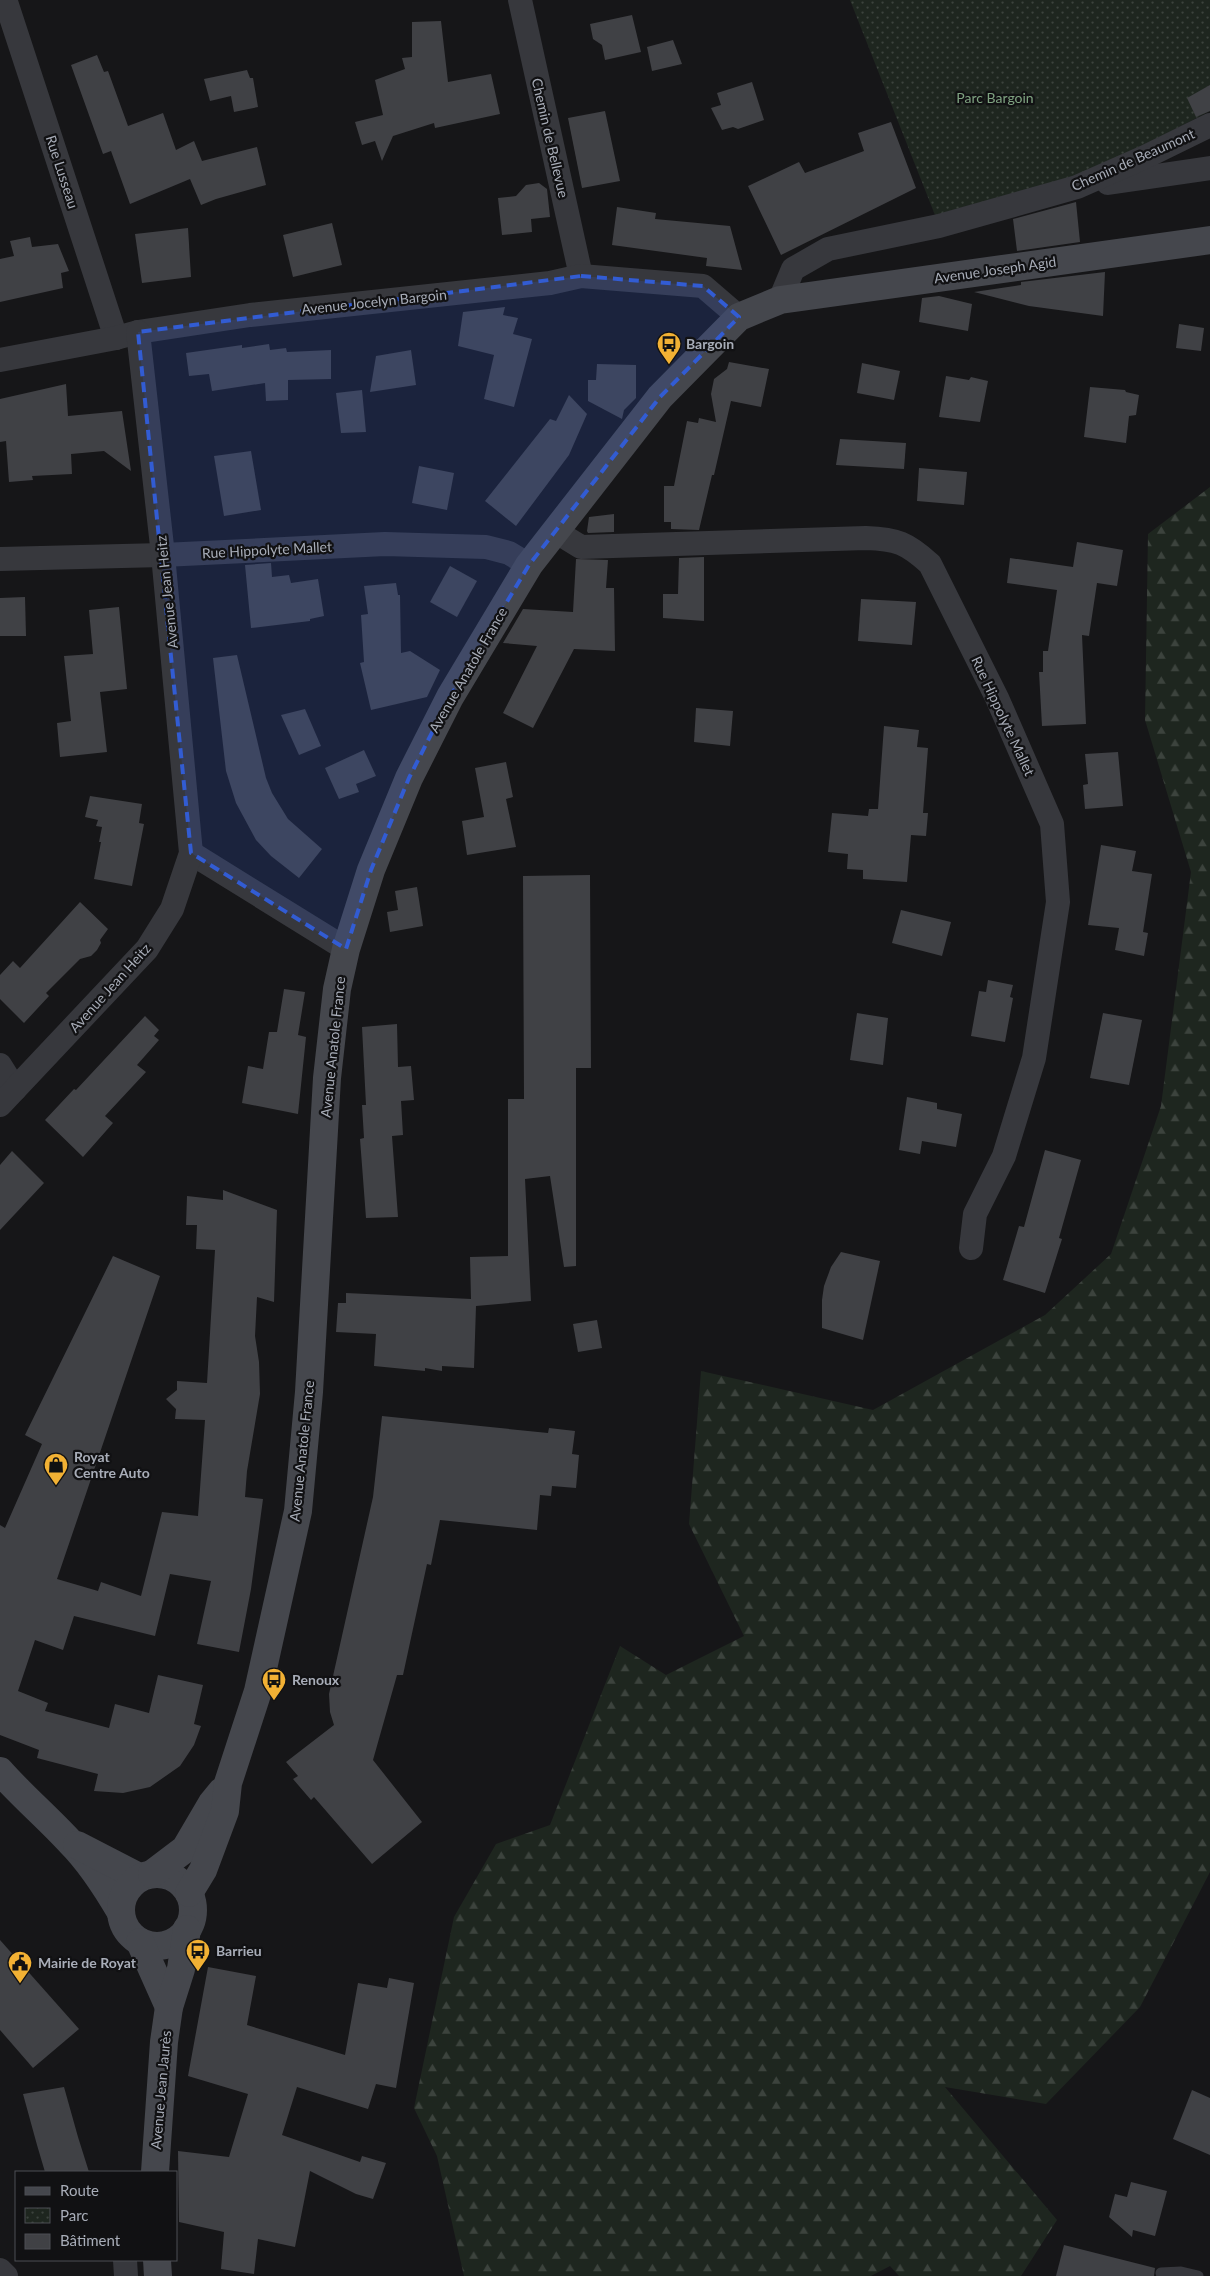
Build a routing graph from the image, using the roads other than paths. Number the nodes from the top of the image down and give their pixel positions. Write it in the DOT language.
graph roads {
  1 [pos="520,0"];
  2 [pos="7,5"];
  3 [pos="1210,125"];
  4 [pos="1210,168"];
  5 [pos="1077,187"];
  6 [pos="1210,240"];
  7 [pos="582,276"];
  8 [pos="780,300"];
  9 [pos="739,317"];
  10 [pos="127,335"];
  11 [pos="0,360"];
  12 [pos="555,531"];
  13 [pos="163,555"];
  14 [pos="0,560"];
  15 [pos="529,565"];
  16 [pos="192,852"];
  17 [pos="346,949"];
  18 [pos="0,1065"];
  19 [pos="8,1097"];
  20 [pos="971,1248"];
  21 [pos="0,1770"];
  22 [pos="228,1783"];
  23 [pos="71,1842"];
  24 [pos="146,1876"];
  25 [pos="189,1893"];
  26 [pos="120,1911"];
  27 [pos="187,1929"];
  28 [pos="140,1942"];
  29 [pos="169,2007"];
  30 [pos="155,2171"];
  31 [pos="125,2261"];
  32 [pos="157,2261"];
  33 [pos="0,2270"];
  34 [pos="1161,2273"];
  35 [pos="6,2276"];
  36 [pos="126,2276"];
  37 [pos="158,2276"];
  38 [pos="1198,2276"];
  1 -- 7 [label="street, Chemin de Bellevue"];
  2 -- 10 [label="street, Rue Lusseau"];
  3 -- 5 [label="street, Chemin de Beaumont"];
  4 -- 5 [label="street"];
  5 -- 8 [label="street, Chemin de Beaumont"];
  6 -- 8 [label="main road, Avenue Joseph Agid"];
  7 -- 9 [label="street, Avenue Jocelyn Bargoin"];
  7 -- 10 [label="street, Avenue Jocelyn Bargoin"];
  8 -- 9 [label="main road, Avenue Anatole France"];
  9 -- 12 [label="main road, Avenue Anatole France"];
  10 -- 11 [label="street, Avenue Jocelyn Bargoin"];
  10 -- 13 [label="street, Avenue Jean Heitz"];
  12 -- 15 [label="main road, Avenue Anatole France"];
  12 -- 20 [label="street, Rue Hippolyte Mallet"];
  13 -- 14 [label="street, Rue Hippolyte Mallet"];
  13 -- 15 [label="street, Rue Hippolyte Mallet"];
  13 -- 16 [label="street, Avenue Jean Heitz"];
  15 -- 17 [label="main road, Avenue Anatole France"];
  16 -- 17 [label="street"];
  16 -- 19 [label="street, Avenue Jean Heitz"];
  17 -- 22 [label="main road, Avenue Anatole France"];
  18 -- 19 [label="street"];
  21 -- 23 [label="main road"];
  22 -- 24 [label="main road, Avenue Anatole France"];
  22 -- 25 [label="main road, Avenue Anatole France"];
  23 -- 24 [label="main road"];
  23 -- 26 [label="main road"];
  24 -- 25 [label="main road"];
  24 -- 26 [label="main road"];
  25 -- 27 [label="main road"];
  26 -- 28 [label="main road"];
  27 -- 28 [label="main road"];
  27 -- 29 [label="main road, Avenue Jean Jaurès"];
  28 -- 29 [label="main road"];
  29 -- 30 [label="main road, Avenue Jean Jaurès"];
  31 -- 36 [label="street"];
  32 -- 37 [label="main road"];
  33 -- 35 [label="street"];
  34 -- 38 [label="lane"];
}
